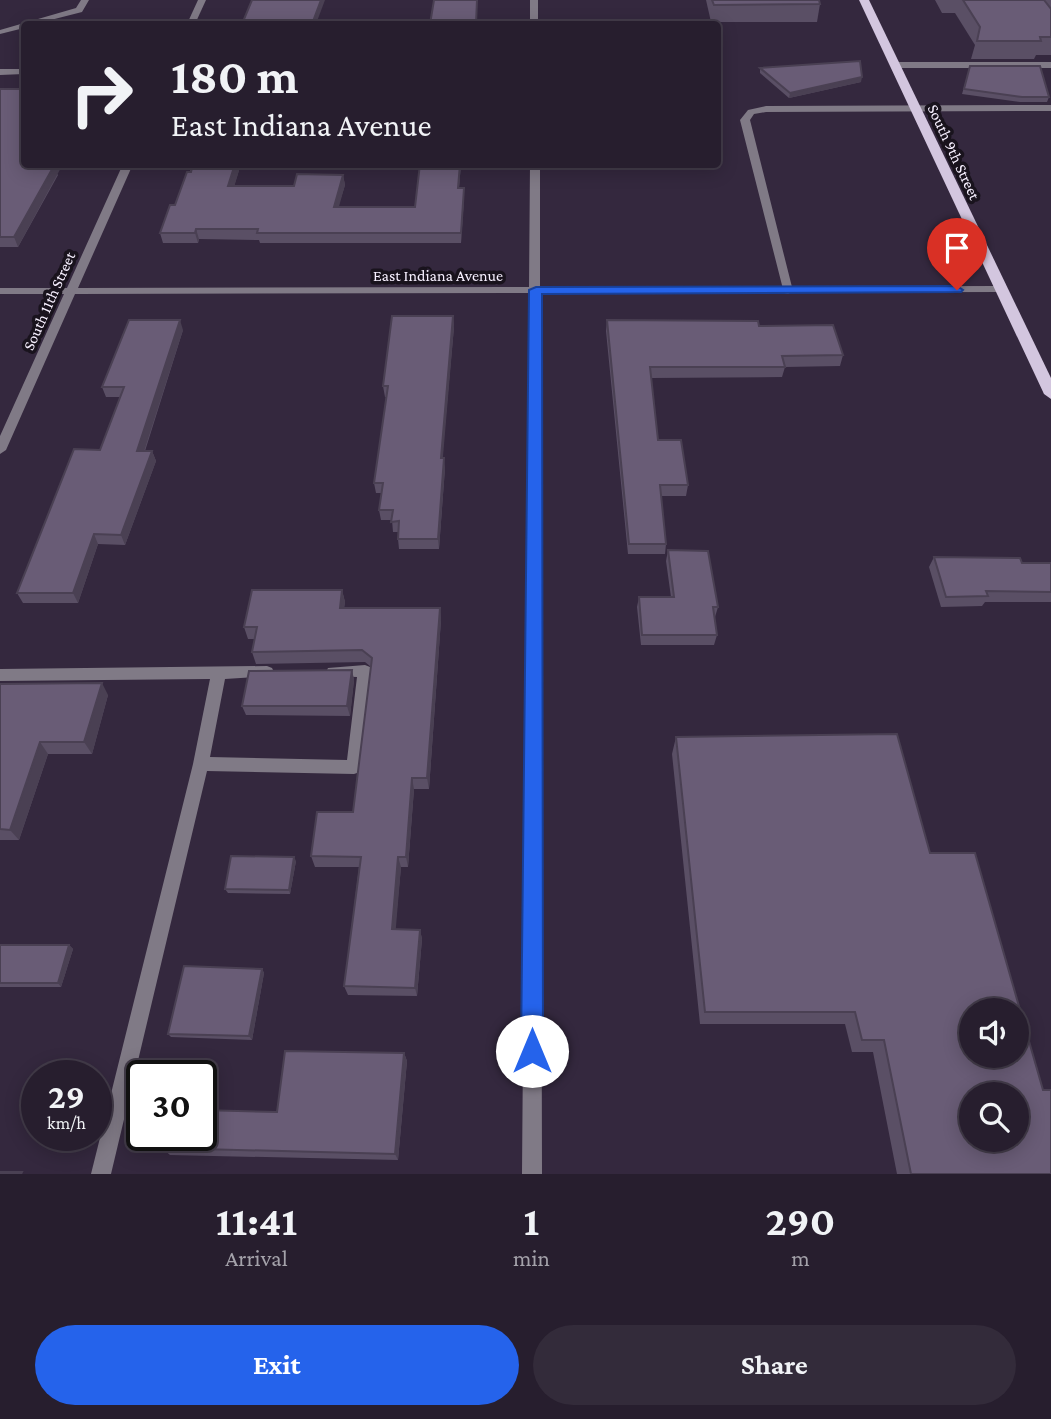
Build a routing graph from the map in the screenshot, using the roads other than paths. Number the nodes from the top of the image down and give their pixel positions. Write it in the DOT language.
graph roads {
  1 [pos="85,0"];
  2 [pos="202,0"];
  3 [pos="534,0"];
  4 [pos="864,0"];
  5 [pos="40,21"];
  6 [pos="192,21"];
  7 [pos="534,21"];
  8 [pos="21,26"];
  9 [pos="0,32"];
  10 [pos="895,65"];
  11 [pos="1051,65"];
  12 [pos="0,72"];
  13 [pos="21,72"];
  14 [pos="1051,108"];
  15 [pos="915,109"];
  16 [pos="126,168"];
  17 [pos="535,168"];
  18 [pos="1002,289"];
  19 [pos="536,290"];
  20 [pos="0,291"];
  21 [pos="70,291"];
  22 [pos="788,291"];
  23 [pos="1051,394"];
  24 [pos="0,450"];
  25 [pos="285,672"];
  26 [pos="312,672"];
  27 [pos="219,673"];
  28 [pos="0,675"];
  29 [pos="201,764"];
  30 [pos="100,1174"];
  31 [pos="532,1174"];
  1 -- 5 [label="street"];
  2 -- 6 [label="street"];
  3 -- 7 [label="street"];
  4 -- 10 [label="main road, South 9th Street"];
  8 -- 9 [label="street"];
  10 -- 11 [label="street"];
  10 -- 15 [label="main road, South 9th Street"];
  12 -- 13 [label="street"];
  14 -- 15 [label="street"];
  15 -- 18 [label="main road, South 9th Street"];
  15 -- 22 [label="street"];
  16 -- 21 [label="street, South 11th Street"];
  17 -- 19 [label="street"];
  18 -- 22 [label="street, East Indiana Avenue"];
  18 -- 23 [label="main road, South 9th Street"];
  19 -- 21 [label="street, East Indiana Avenue"];
  19 -- 22 [label="street, East Indiana Avenue"];
  19 -- 31 [label="street"];
  20 -- 21 [label="street, East Indiana Avenue"];
  21 -- 24 [label="street, South 11th Street"];
  25 -- 27 [label="street"];
  26 -- 29 [label="street"];
  27 -- 28 [label="street"];
  27 -- 29 [label="street"];
  29 -- 30 [label="street"];
}
